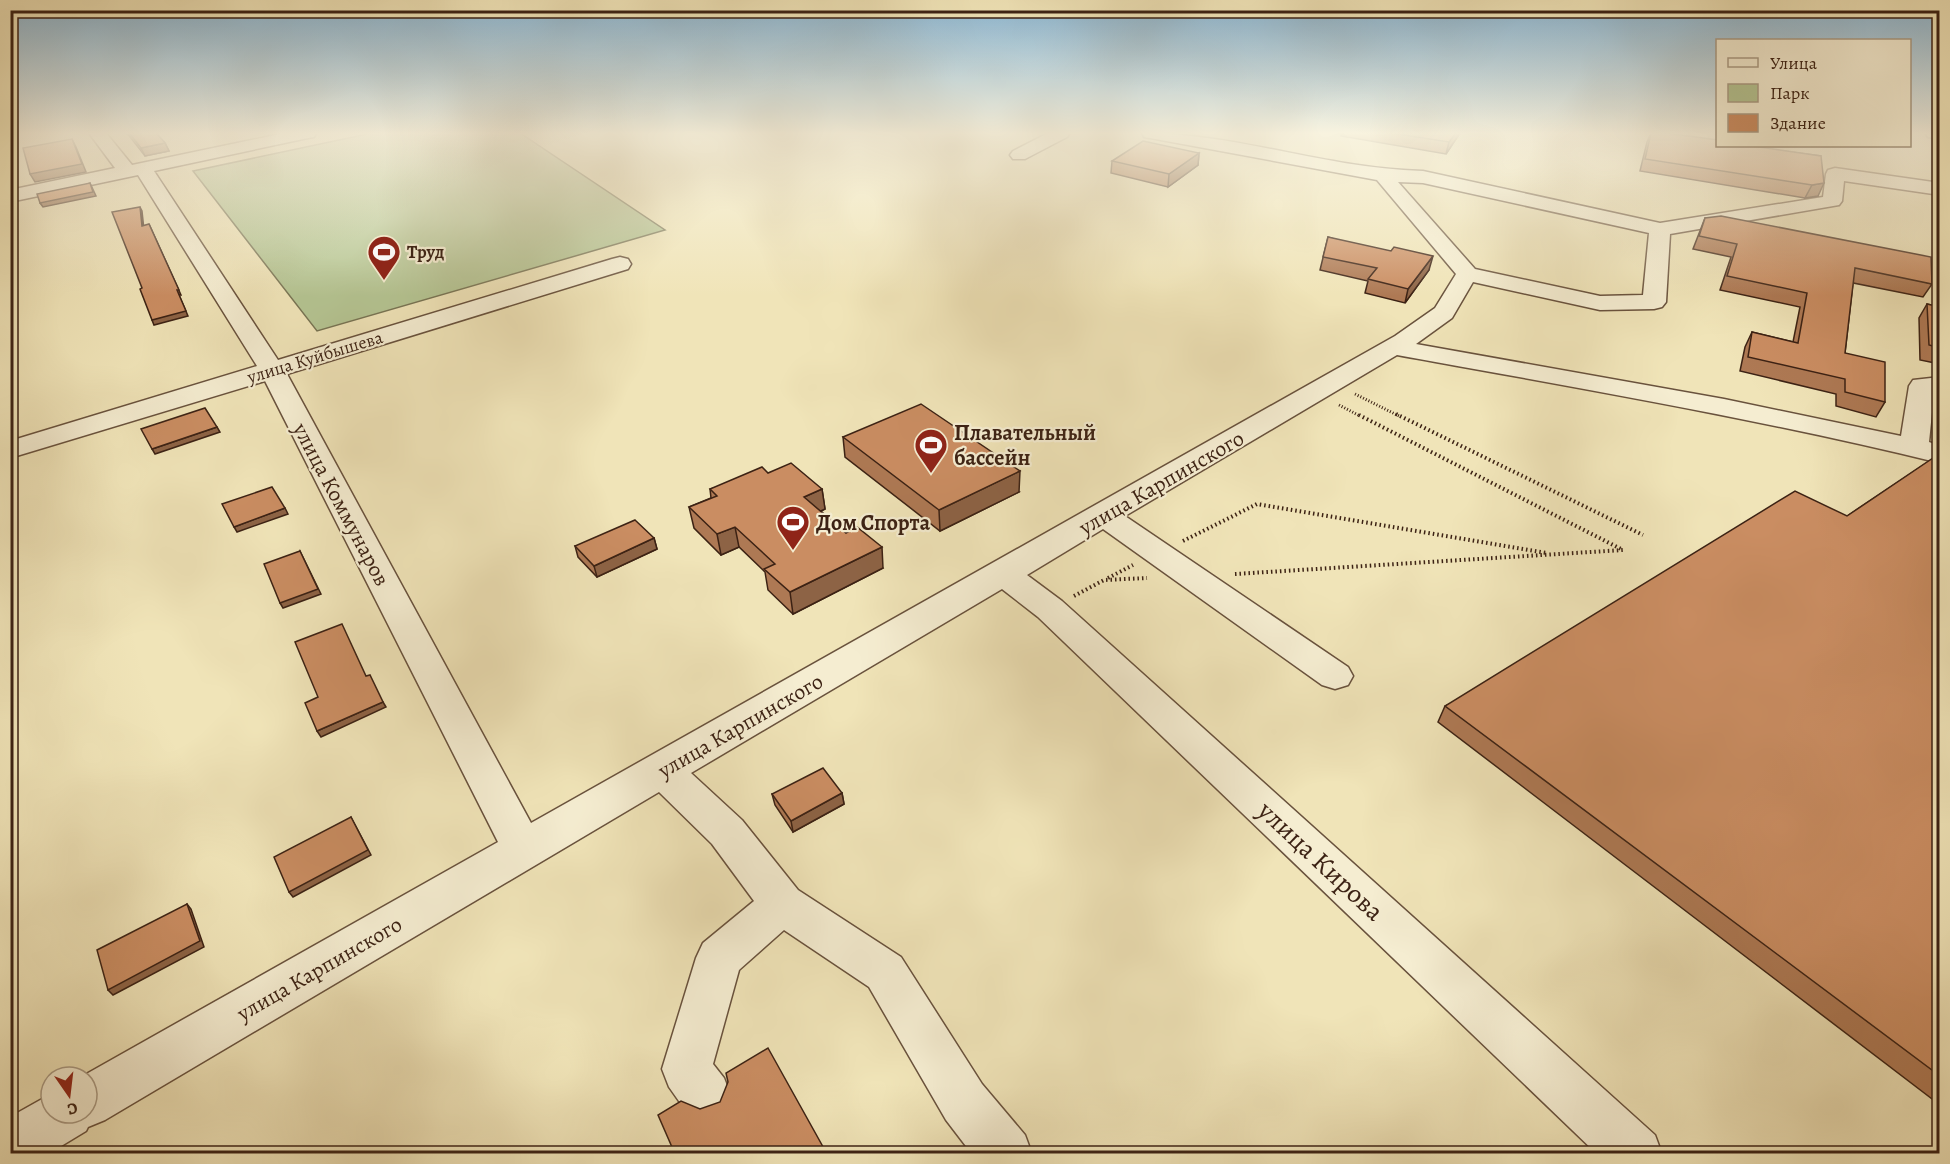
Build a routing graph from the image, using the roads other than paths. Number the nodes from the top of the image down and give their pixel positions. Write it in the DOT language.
graph roads {
  1 [pos="50,187"];
  2 [pos="147,187"];
  3 [pos="1393,187"];
  4 [pos="1470,187"];
  5 [pos="1834,187"];
  6 [pos="10,196"];
  7 [pos="1660,229"];
  8 [pos="620,264"];
  9 [pos="1467,274"];
  10 [pos="1393,347"];
  11 [pos="272,370"];
  12 [pos="1940,385"];
  13 [pos="1914,447"];
  14 [pos="10,450"];
  15 [pos="1940,455"];
  16 [pos="1103,515"];
  17 [pos="1003,573"];
  18 [pos="1335,676"];
  19 [pos="661,770"];
  20 [pos="524,850"];
  21 [pos="782,904"];
  22 [pos="99,1095"];
  23 [pos="706,1095"];
  24 [pos="47,1125"];
  25 [pos="10,1146"];
  26 [pos="1006,1154"];
  27 [pos="1636,1154"];
  1 -- 6 [label="street"];
  2 -- 11 [label="street, улица Коммунаров"];
  3 -- 9 [label="street"];
  4 -- 7 [label="street"];
  5 -- 7 [label="street"];
  7 -- 9 [label="street"];
  8 -- 11 [label="street, улица Куйбышева"];
  9 -- 10 [label="street, улица Карпинского"];
  10 -- 13 [label="street"];
  10 -- 16 [label="street, улица Карпинского"];
  11 -- 14 [label="street, улица Куйбышева"];
  11 -- 20 [label="street, улица Коммунаров"];
  12 -- 13 [label="street"];
  13 -- 15 [label="street"];
  16 -- 17 [label="street, улица Карпинского"];
  16 -- 18 [label="street"];
  17 -- 19 [label="street, улица Карпинского"];
  17 -- 27 [label="street, улица Кирова"];
  19 -- 20 [label="street, улица Карпинского"];
  19 -- 21 [label="street"];
  20 -- 22 [label="street, улица Карпинского"];
  21 -- 23 [label="street"];
  21 -- 26 [label="street"];
  24 -- 25 [label="street"];
}
